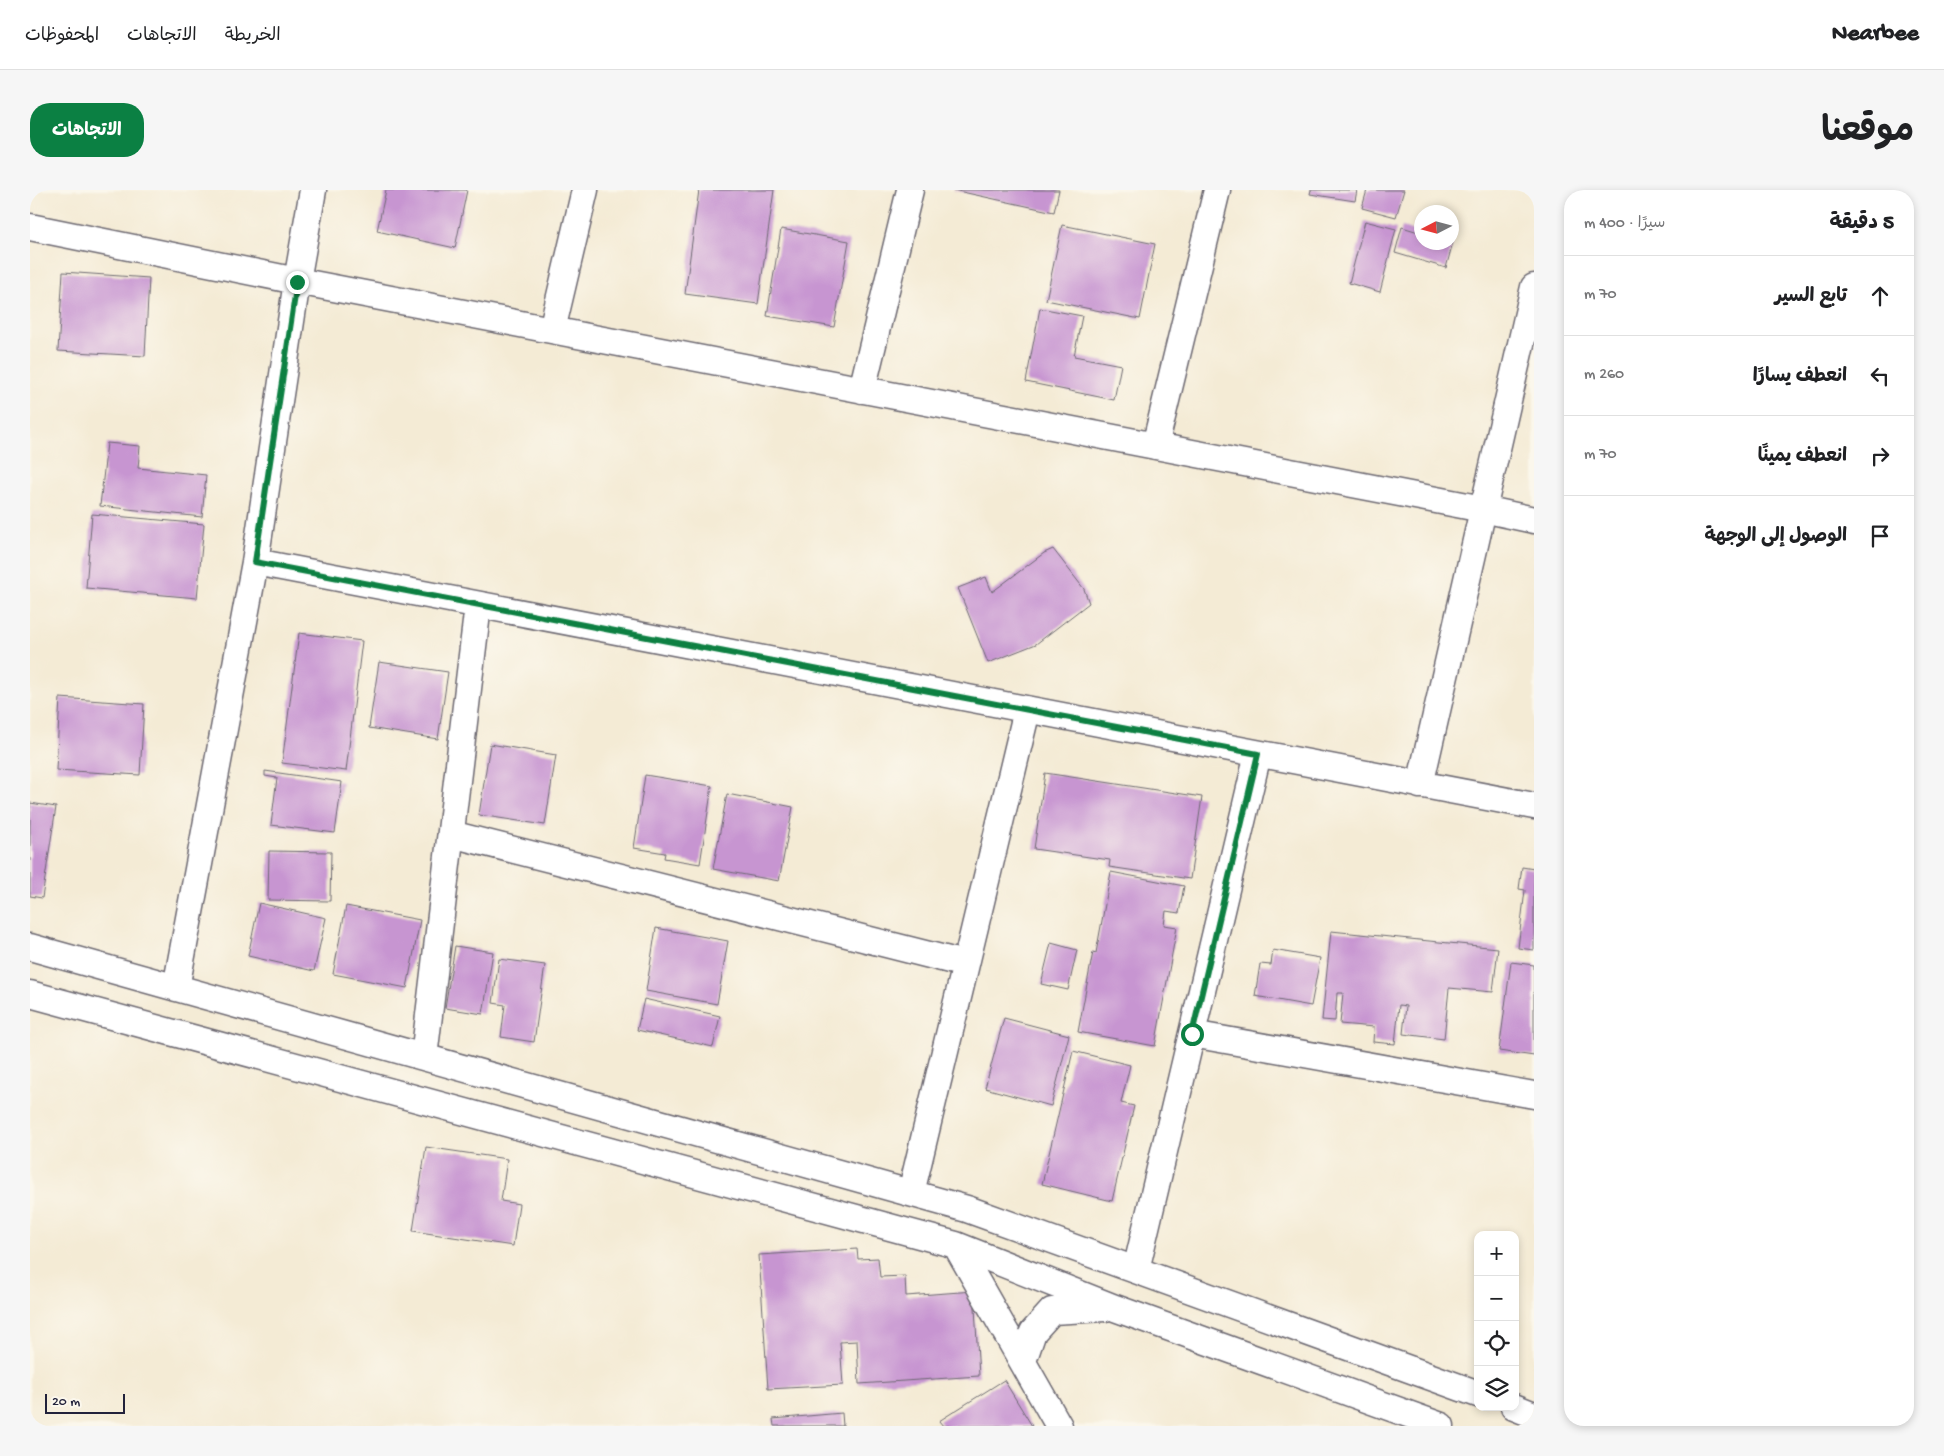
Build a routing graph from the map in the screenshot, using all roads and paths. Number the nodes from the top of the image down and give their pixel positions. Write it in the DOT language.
graph roads {
  1 [pos="313,190"];
  2 [pos="585,190"];
  3 [pos="910,190"];
  4 [pos="1217,190"];
  5 [pos="30,227"];
  6 [pos="297,282"];
  7 [pos="1534,287"];
  8 [pos="552,330"];
  9 [pos="862,390"];
  10 [pos="1155,446"];
  11 [pos="1483,509"];
  12 [pos="1534,520"];
  13 [pos="255,562"];
  14 [pos="478,605"];
  15 [pos="1027,710"];
  16 [pos="1258,754"];
  17 [pos="1420,785"];
  18 [pos="1534,806"];
  19 [pos="451,834"];
  20 [pos="30,947"];
  21 [pos="965,964"];
  22 [pos="176,988"];
  23 [pos="30,994"];
  24 [pos="1192,1034"];
  25 [pos="424,1057"];
  26 [pos="1534,1095"];
  27 [pos="911,1193"];
  28 [pos="956,1245"];
  29 [pos="1136,1270"];
  30 [pos="1115,1308"];
  31 [pos="1266,1317"];
  32 [pos="1251,1357"];
  33 [pos="1023,1361"];
  34 [pos="1474,1393"];
  35 [pos="1519,1409"];
  36 [pos="1534,1415"];
  37 [pos="1396,1418"];
  38 [pos="1059,1426"];
  39 [pos="1442,1426"];
  1 -- 6 [label="street"];
  2 -- 8 [label="street"];
  3 -- 9 [label="street"];
  4 -- 10 [label="street"];
  5 -- 6 [label="street"];
  6 -- 8 [label="street"];
  6 -- 13 [label="street"];
  7 -- 11 [label="street"];
  8 -- 9 [label="street"];
  9 -- 10 [label="street"];
  10 -- 11 [label="street"];
  11 -- 12 [label="street"];
  11 -- 17 [label="street"];
  13 -- 14 [label="street"];
  13 -- 22 [label="street"];
  14 -- 15 [label="street"];
  14 -- 19 [label="street"];
  15 -- 16 [label="street"];
  15 -- 21 [label="street"];
  16 -- 17 [label="street"];
  16 -- 24 [label="street"];
  17 -- 18 [label="street"];
  19 -- 21 [label="street"];
  19 -- 25 [label="street"];
  20 -- 22 [label="street"];
  21 -- 27 [label="street"];
  22 -- 25 [label="street"];
  23 -- 28 [label="street"];
  24 -- 26 [label="street"];
  24 -- 29 [label="street"];
  25 -- 27 [label="street"];
  27 -- 29 [label="street"];
  28 -- 30 [label="street"];
  28 -- 33 [label="street"];
  29 -- 31 [label="street"];
  30 -- 32 [label="street"];
  30 -- 33 [label="street"];
  31 -- 32 [label="street"];
  31 -- 34 [label="street"];
  32 -- 37 [label="street"];
  33 -- 38 [label="street"];
  35 -- 36 [label="street"];
  37 -- 39 [label="street"];
}
